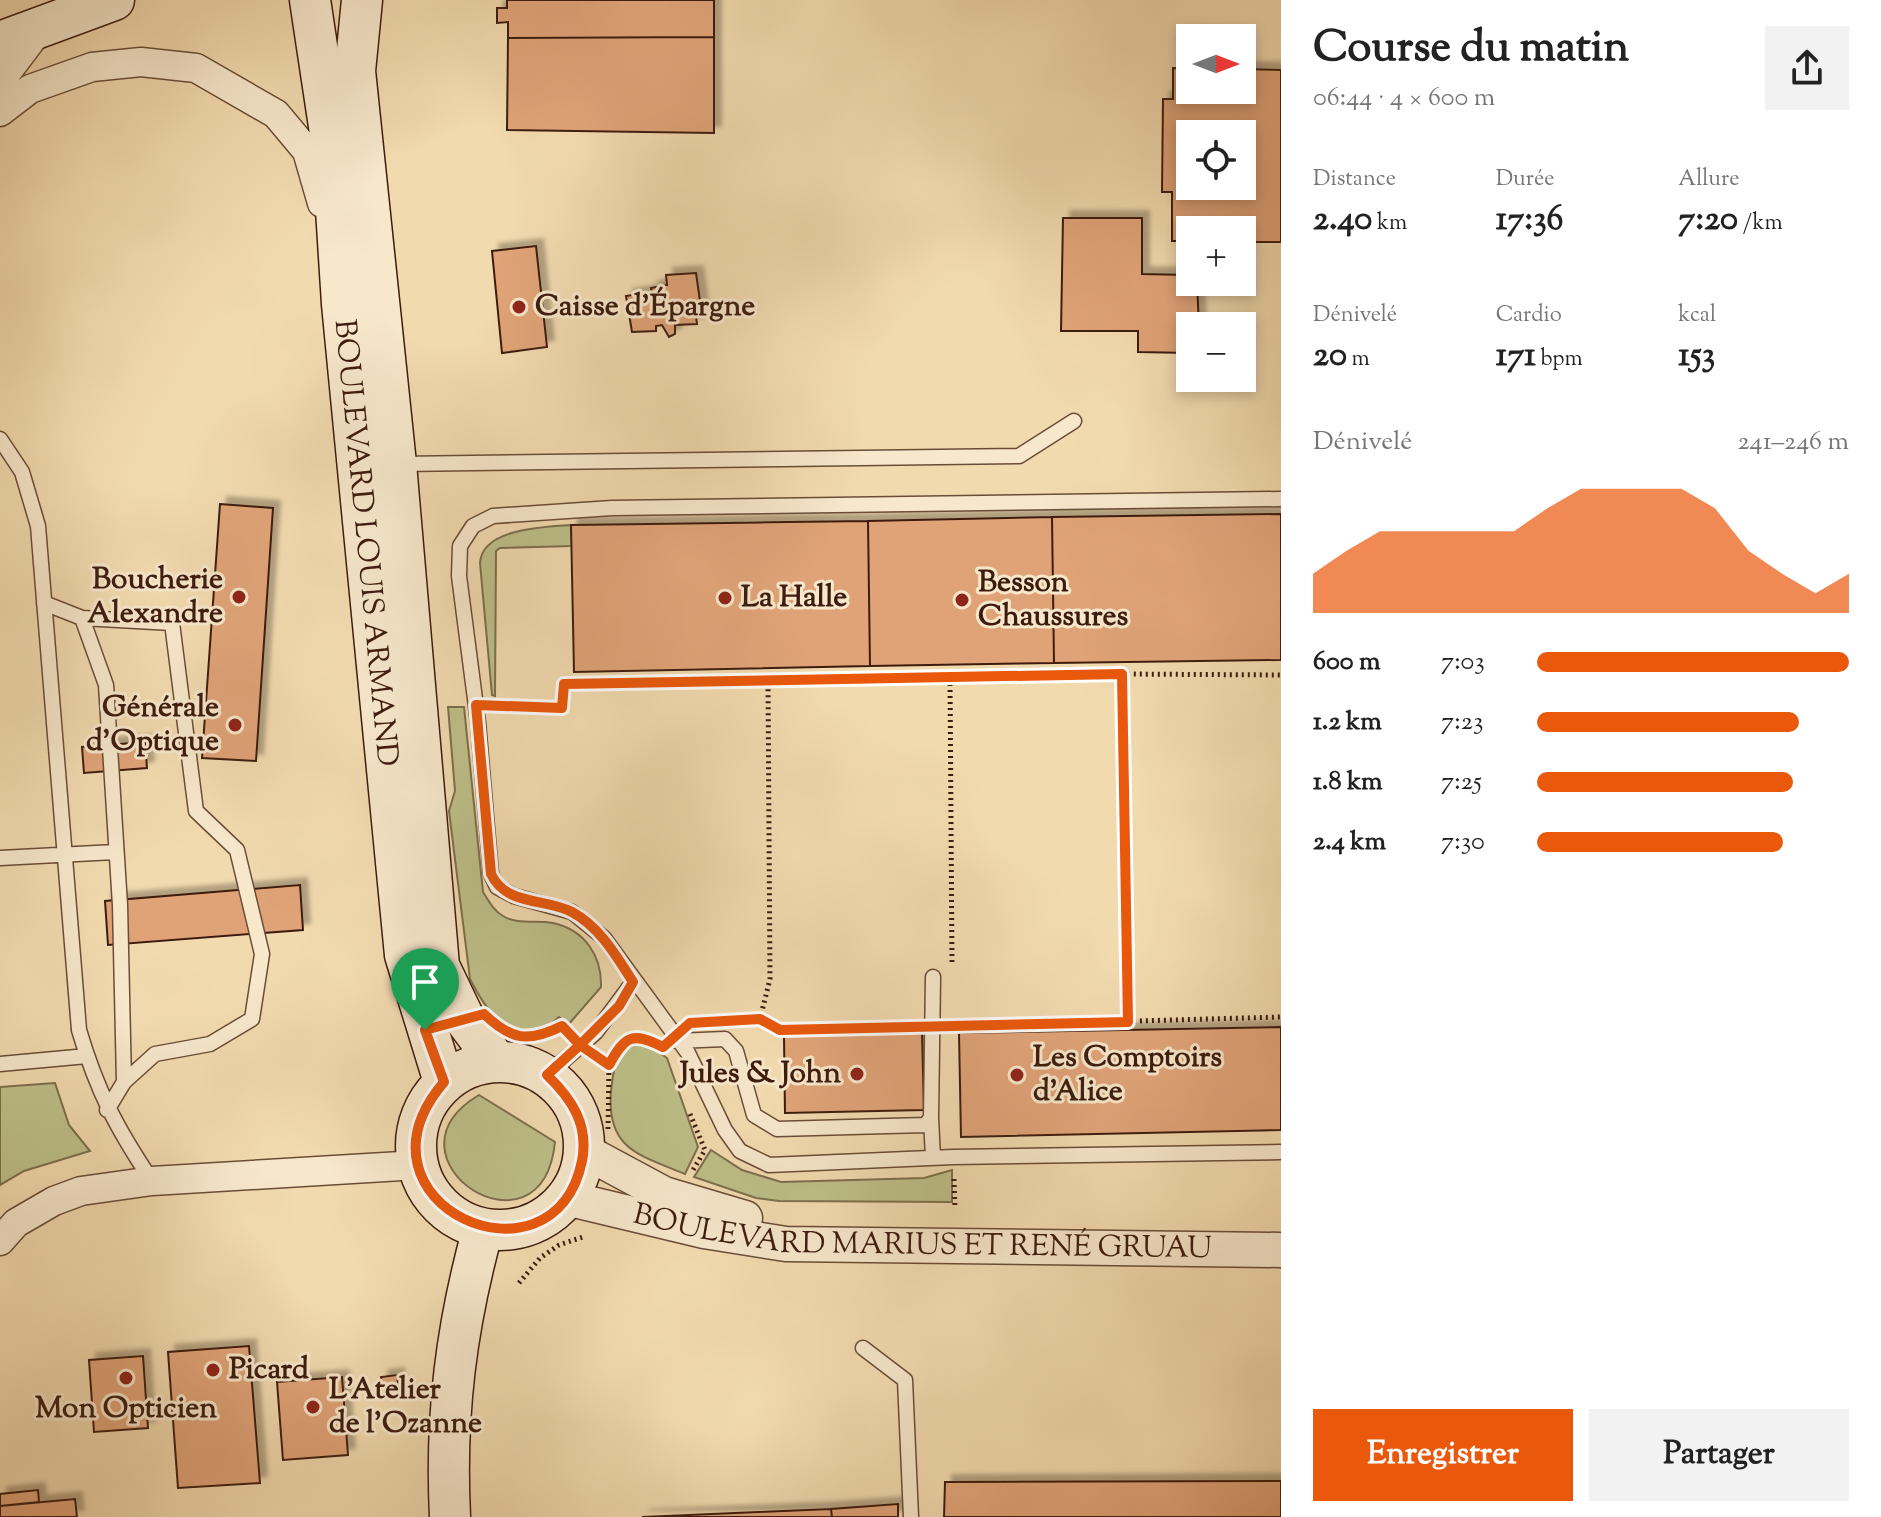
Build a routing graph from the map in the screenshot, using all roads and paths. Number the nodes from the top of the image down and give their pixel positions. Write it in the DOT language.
graph roads {
  1 [pos="114,0"];
  2 [pos="310,0"];
  3 [pos="362,0"];
  4 [pos="41,27"];
  5 [pos="0,42"];
  6 [pos="0,90"];
  7 [pos="0,112"];
  8 [pos="342,304"];
  9 [pos="1074,421"];
  10 [pos="0,439"];
  11 [pos="396,464"];
  12 [pos="1281,499"];
  13 [pos="44,603"];
  14 [pos="82,618"];
  15 [pos="1122,674"];
  16 [pos="1281,675"];
  17 [pos="950,678"];
  18 [pos="768,682"];
  19 [pos="476,705"];
  20 [pos="115,852"];
  21 [pos="65,855"];
  22 [pos="0,858"];
  23 [pos="933,977"];
  24 [pos="953,977"];
  25 [pos="633,982"];
  26 [pos="952,1014"];
  27 [pos="1281,1017"];
  28 [pos="760,1019"];
  29 [pos="732,1020"];
  30 [pos="1128,1022"];
  31 [pos="932,1026"];
  32 [pos="951,1026"];
  33 [pos="675,1039"];
  34 [pos="951,1040"];
  35 [pos="580,1045"];
  36 [pos="505,1048"];
  37 [pos="87,1056"];
  38 [pos="0,1064"];
  39 [pos="609,1065"];
  40 [pos="547,1075"];
  41 [pos="124,1082"];
  42 [pos="444,1082"];
  43 [pos="107,1110"];
  44 [pos="931,1118"];
  45 [pos="597,1144"];
  46 [pos="1281,1152"];
  47 [pos="953,1157"];
  48 [pos="933,1158"];
  49 [pos="418,1165"];
  50 [pos="152,1181"];
  51 [pos="566,1198"];
  52 [pos="955,1209"];
  53 [pos="1281,1228"];
  54 [pos="483,1229"];
  55 [pos="0,1241"];
  56 [pos="1281,1250"];
  57 [pos="863,1348"];
  58 [pos="450,1517"];
  59 [pos="911,1517"];
  1 -- 4 [label="main road"];
  2 -- 8 [label="main road, BOULEVARD LOUIS ARMAND"];
  3 -- 11 [label="main road, BOULEVARD LOUIS ARMAND"];
  4 -- 5 [label="main road"];
  4 -- 6 [label="street"];
  7 -- 8 [label="street"];
  8 -- 42 [label="main road, BOULEVARD LOUIS ARMAND"];
  9 -- 11 [label="lane"];
  10 -- 13 [label="lane"];
  11 -- 36 [label="main road, BOULEVARD LOUIS ARMAND"];
  12 -- 19 [label="lane"];
  13 -- 14 [label="lane"];
  13 -- 21 [label="lane"];
  14 -- 20 [label="lane"];
  14 -- 41 [label="lane"];
  15 -- 16 [label="path"];
  15 -- 17 [label="path"];
  15 -- 30 [label="path"];
  17 -- 18 [label="path"];
  17 -- 24 [label="path"];
  18 -- 19 [label="path"];
  18 -- 28 [label="path"];
  19 -- 25 [label="lane"];
  20 -- 21 [label="lane"];
  20 -- 41 [label="lane"];
  21 -- 22 [label="lane"];
  21 -- 37 [label="lane"];
  23 -- 31 [label="lane"];
  25 -- 33 [label="lane"];
  25 -- 35 [label="lane"];
  26 -- 32 [label="path"];
  27 -- 30 [label="path"];
  28 -- 29 [label="path"];
  28 -- 31 [label="path"];
  30 -- 32 [label="path"];
  31 -- 32 [label="path"];
  31 -- 44 [label="lane"];
  32 -- 34 [label="path"];
  33 -- 39 [label="path"];
  33 -- 44 [label="lane"];
  33 -- 48 [label="lane"];
  35 -- 36 [label="path"];
  35 -- 39 [label="path"];
  35 -- 40 [label="lane"];
  36 -- 40 [label="main road"];
  36 -- 42 [label="main road"];
  37 -- 38 [label="lane"];
  37 -- 43 [label="lane"];
  39 -- 45 [label="path"];
  40 -- 45 [label="main road"];
  41 -- 43 [label="lane"];
  42 -- 49 [label="main road"];
  43 -- 50 [label="lane"];
  44 -- 48 [label="lane"];
  45 -- 51 [label="main road"];
  45 -- 53 [label="street, BOULEVARD MARIUS ET RENÉ GRUAU"];
  46 -- 47 [label="lane"];
  47 -- 48 [label="lane"];
  47 -- 52 [label="path"];
  49 -- 50 [label="street"];
  49 -- 54 [label="main road"];
  50 -- 55 [label="street"];
  51 -- 54 [label="main road"];
  51 -- 56 [label="street, BOULEVARD MARIUS ET RENÉ GRUAU"];
  54 -- 58 [label="main road"];
  57 -- 59 [label="lane"];
}
